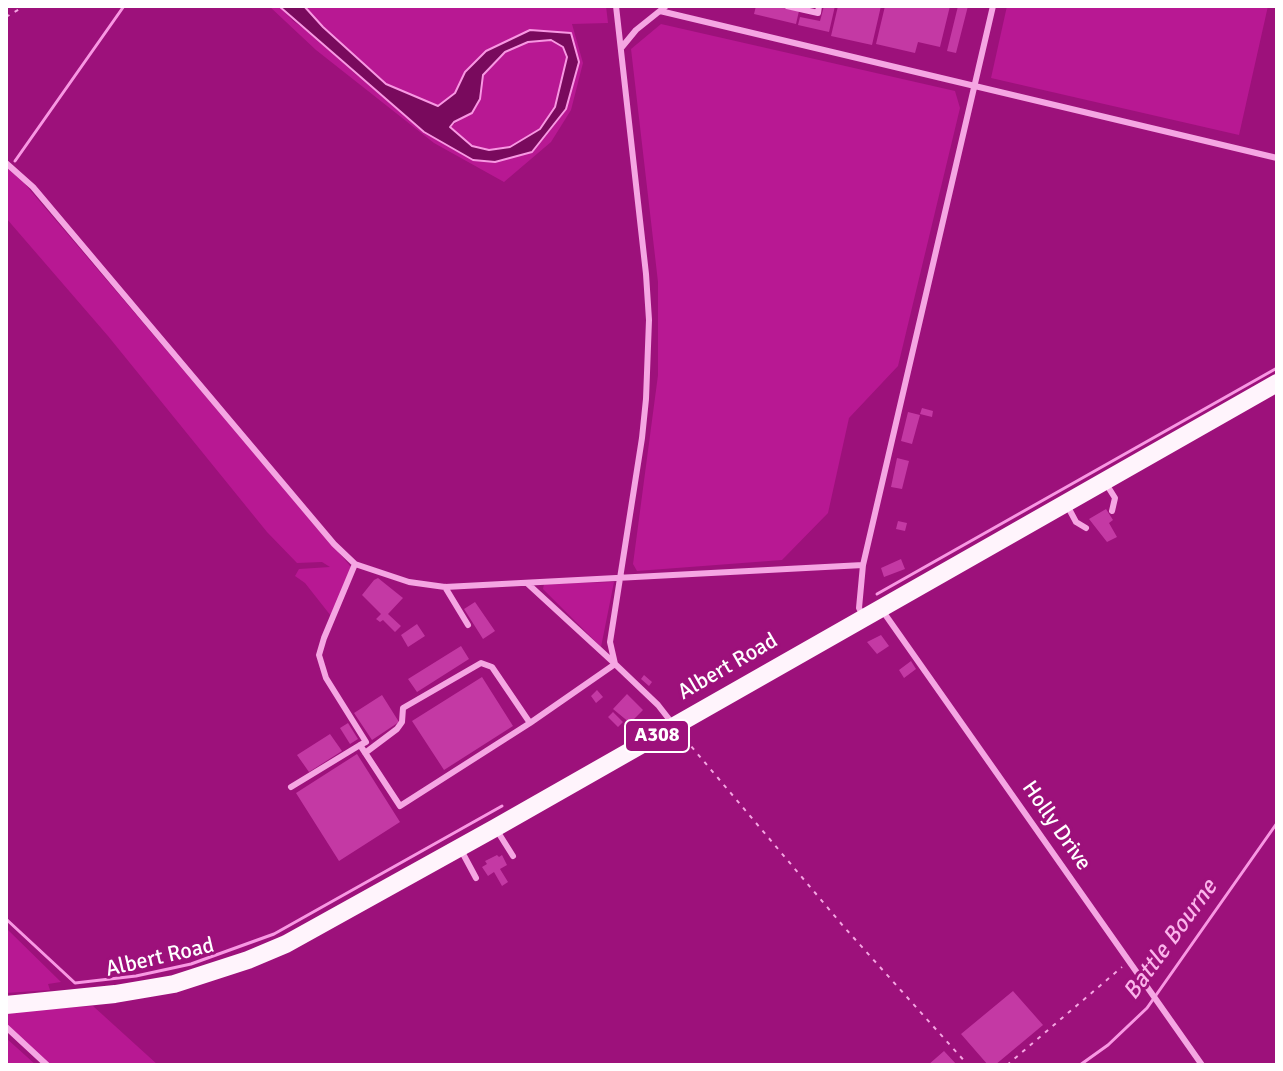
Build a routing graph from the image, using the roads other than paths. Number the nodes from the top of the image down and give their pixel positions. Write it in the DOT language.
graph roads {
  1 [pos="616,6"];
  2 [pos="787,6"];
  3 [pos="819,6"];
  4 [pos="993,6"];
  5 [pos="663,8"];
  6 [pos="621,50"];
  7 [pos="975,85"];
  8 [pos="1277,158"];
  9 [pos="6,163"];
  10 [pos="1277,383"];
  11 [pos="1104,482"];
  12 [pos="1066,503"];
  13 [pos="1112,511"];
  14 [pos="1086,528"];
  15 [pos="355,564"];
  16 [pos="863,565"];
  17 [pos="622,576"];
  18 [pos="528,584"];
  19 [pos="445,587"];
  20 [pos="872,613"];
  21 [pos="468,625"];
  22 [pos="615,664"];
  23 [pos="530,723"];
  24 [pos="674,726"];
  25 [pos="360,745"];
  26 [pos="365,753"];
  27 [pos="291,787"];
  28 [pos="495,828"];
  29 [pos="460,848"];
  30 [pos="513,856"];
  31 [pos="476,878"];
  32 [pos="6,1005"];
  33 [pos="6,1027"];
  34 [pos="47,1065"];
  35 [pos="1202,1065"];
  1 -- 6 [label="lane"];
  2 -- 3 [label="lane"];
  4 -- 7 [label="lane"];
  5 -- 6 [label="lane"];
  5 -- 7 [label="lane"];
  6 -- 17 [label="lane"];
  7 -- 8 [label="lane"];
  7 -- 16 [label="lane"];
  9 -- 15 [label="lane"];
  10 -- 11 [label="main road, Albert Road / A308"];
  11 -- 12 [label="main road, Albert Road / A308"];
  11 -- 13 [label="lane"];
  12 -- 14 [label="lane"];
  12 -- 20 [label="main road, Albert Road / A308"];
  15 -- 19 [label="lane"];
  15 -- 25 [label="lane"];
  16 -- 17 [label="lane"];
  16 -- 20 [label="lane"];
  17 -- 18 [label="lane"];
  17 -- 22 [label="lane"];
  18 -- 19 [label="lane"];
  18 -- 22 [label="lane"];
  19 -- 21 [label="lane"];
  20 -- 24 [label="main road, Albert Road / A308"];
  20 -- 35 [label="lane, Holly Drive"];
  22 -- 23 [label="lane"];
  22 -- 24 [label="lane"];
  23 -- 26 [label="lane"];
  23 -- 26 [label="lane"];
  24 -- 28 [label="main road, Albert Road / A308"];
  25 -- 26 [label="lane"];
  25 -- 27 [label="lane"];
  28 -- 29 [label="main road, Albert Road / A308"];
  28 -- 30 [label="lane"];
  29 -- 31 [label="lane"];
  29 -- 32 [label="main road, Albert Road / A308"];
  33 -- 34 [label="lane"];
}
